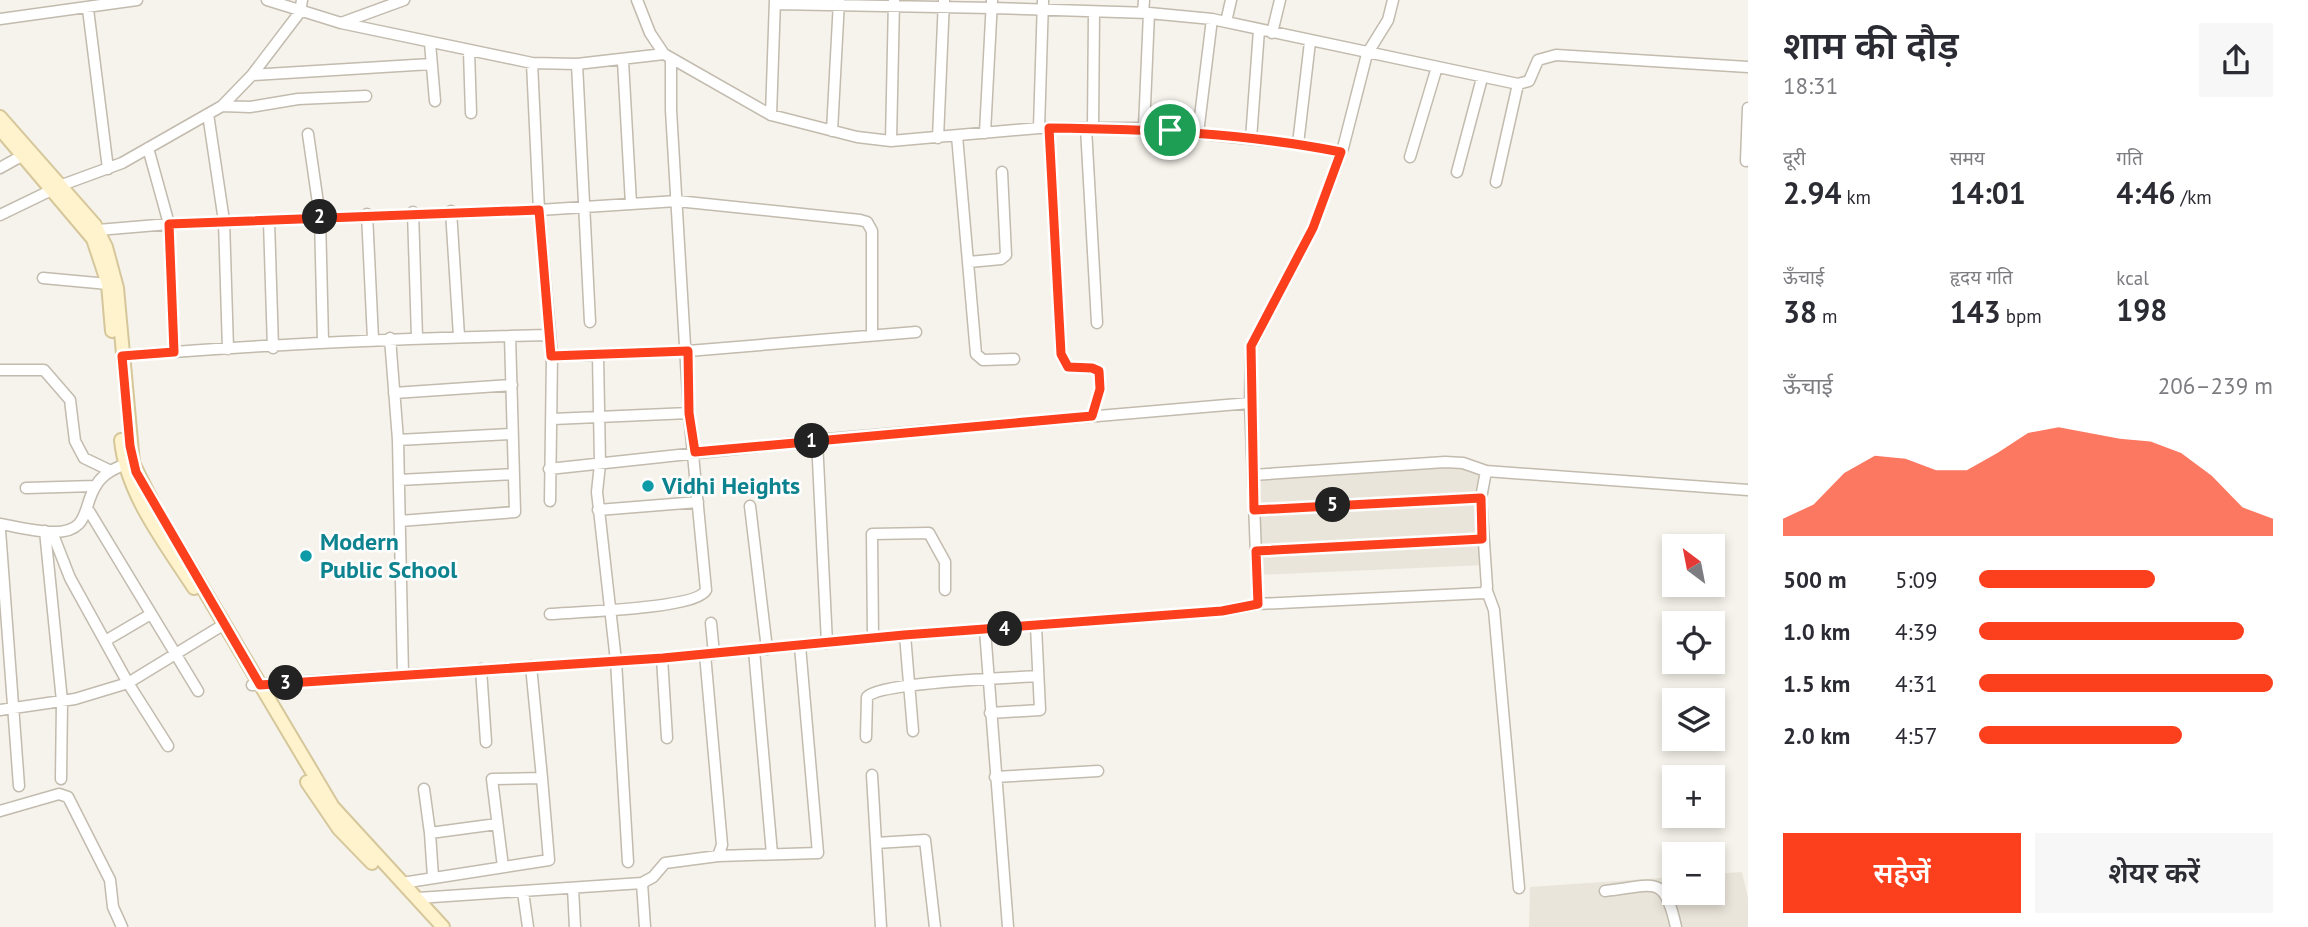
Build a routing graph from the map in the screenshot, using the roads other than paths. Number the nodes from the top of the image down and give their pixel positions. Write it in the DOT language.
graph roads {
  1 [pos="137,0"];
  2 [pos="267,0"];
  3 [pos="302,0"];
  4 [pos="404,0"];
  5 [pos="637,0"];
  6 [pos="1043,0"];
  7 [pos="1144,0"];
  8 [pos="1231,0"];
  9 [pos="1280,0"];
  10 [pos="1393,0"];
  11 [pos="775,2"];
  12 [pos="839,2"];
  13 [pos="894,3"];
  14 [pos="944,4"];
  15 [pos="992,4"];
  16 [pos="88,9"];
  17 [pos="300,12"];
  18 [pos="1043,12"];
  19 [pos="1094,12"];
  20 [pos="1146,13"];
  21 [pos="0,19"];
  22 [pos="1212,19"];
  23 [pos="1226,22"];
  24 [pos="341,23"];
  25 [pos="1259,30"];
  26 [pos="1272,33"];
  27 [pos="1310,42"];
  28 [pos="430,43"];
  29 [pos="470,51"];
  30 [pos="1367,54"];
  31 [pos="667,57"];
  32 [pos="623,61"];
  33 [pos="532,63"];
  34 [pos="431,64"];
  35 [pos="577,64"];
  36 [pos="1437,67"];
  37 [pos="1748,67"];
  38 [pos="252,75"];
  39 [pos="1482,78"];
  40 [pos="1518,84"];
  41 [pos="366,96"];
  42 [pos="435,101"];
  43 [pos="222,106"];
  44 [pos="1748,108"];
  45 [pos="471,113"];
  46 [pos="208,114"];
  47 [pos="771,115"];
  48 [pos="0,117"];
  49 [pos="1044,128"];
  50 [pos="1089,128"];
  51 [pos="1143,128"];
  52 [pos="0,129"];
  53 [pos="832,131"];
  54 [pos="985,133"];
  55 [pos="1198,133"];
  56 [pos="308,134"];
  57 [pos="957,136"];
  58 [pos="938,138"];
  59 [pos="1251,139"];
  60 [pos="891,141"];
  61 [pos="1298,144"];
  62 [pos="148,148"];
  63 [pos="1341,152"];
  64 [pos="26,154"];
  65 [pos="1410,157"];
  66 [pos="1746,161"];
  67 [pos="0,168"];
  68 [pos="108,169"];
  69 [pos="1002,172"];
  70 [pos="1457,172"];
  71 [pos="1496,182"];
  72 [pos="57,188"];
  73 [pos="677,201"];
  74 [pos="631,204"];
  75 [pos="586,206"];
  76 [pos="539,210"];
  77 [pos="413,212"];
  78 [pos="451,212"];
  79 [pos="367,214"];
  80 [pos="0,215"];
  81 [pos="320,217"];
  82 [pos="269,220"];
  83 [pos="224,221"];
  84 [pos="169,224"];
  85 [pos="98,230"];
  86 [pos="969,262"];
  87 [pos="43,278"];
  88 [pos="108,284"];
  89 [pos="590,322"];
  90 [pos="1097,323"];
  91 [pos="916,332"];
  92 [pos="549,335"];
  93 [pos="872,335"];
  94 [pos="459,336"];
  95 [pos="510,336"];
  96 [pos="416,337"];
  97 [pos="390,338"];
  98 [pos="373,339"];
  99 [pos="323,341"];
  100 [pos="273,348"];
  101 [pos="228,349"];
  102 [pos="688,351"];
  103 [pos="174,352"];
  104 [pos="598,355"];
  105 [pos="122,356"];
  106 [pos="551,356"];
  107 [pos="1014,359"];
  108 [pos="0,370"];
  109 [pos="512,385"];
  110 [pos="394,393"];
  111 [pos="1250,402"];
  112 [pos="689,413"];
  113 [pos="1092,416"];
  114 [pos="599,417"];
  115 [pos="553,419"];
  116 [pos="512,434"];
  117 [pos="398,440"];
  118 [pos="817,440"];
  119 [pos="695,452"];
  120 [pos="600,464"];
  121 [pos="123,465"];
  122 [pos="549,469"];
  123 [pos="111,471"];
  124 [pos="1486,471"];
  125 [pos="514,474"];
  126 [pos="1253,475"];
  127 [pos="399,480"];
  128 [pos="95,486"];
  129 [pos="26,488"];
  130 [pos="1748,490"];
  131 [pos="1481,498"];
  132 [pos="550,501"];
  133 [pos="698,502"];
  134 [pos="750,506"];
  135 [pos="598,510"];
  136 [pos="1254,510"];
  137 [pos="89,511"];
  138 [pos="400,521"];
  139 [pos="0,524"];
  140 [pos="0,530"];
  141 [pos="49,532"];
  142 [pos="1482,539"];
  143 [pos="1256,551"];
  144 [pos="945,590"];
  145 [pos="1487,591"];
  146 [pos="1258,604"];
  147 [pos="611,609"];
  148 [pos="150,614"];
  149 [pos="550,614"];
  150 [pos="711,623"];
  151 [pos="1035,626"];
  152 [pos="218,628"];
  153 [pos="985,630"];
  154 [pos="905,635"];
  155 [pos="873,638"];
  156 [pos="105,641"];
  157 [pos="827,643"];
  158 [pos="800,646"];
  159 [pos="767,649"];
  160 [pos="754,650"];
  161 [pos="709,654"];
  162 [pos="176,655"];
  163 [pos="663,658"];
  164 [pos="616,661"];
  165 [pos="531,666"];
  166 [pos="481,668"];
  167 [pos="402,675"];
  168 [pos="1038,676"];
  169 [pos="988,679"];
  170 [pos="128,683"];
  171 [pos="256,685"];
  172 [pos="911,686"];
  173 [pos="198,691"];
  174 [pos="62,701"];
  175 [pos="13,709"];
  176 [pos="0,710"];
  177 [pos="990,713"];
  178 [pos="913,731"];
  179 [pos="866,737"];
  180 [pos="667,738"];
  181 [pos="485,742"];
  182 [pos="168,746"];
  183 [pos="1098,771"];
  184 [pos="872,775"];
  185 [pos="995,777"];
  186 [pos="542,778"];
  187 [pos="61,779"];
  188 [pos="19,786"];
  189 [pos="424,789"];
  190 [pos="0,811"];
  191 [pos="497,824"];
  192 [pos="430,833"];
  193 [pos="876,843"];
  194 [pos="772,854"];
  195 [pos="718,856"];
  196 [pos="628,862"];
  197 [pos="503,867"];
  198 [pos="433,877"];
  199 [pos="402,883"];
  200 [pos="642,883"];
  201 [pos="573,888"];
  202 [pos="1519,888"];
  203 [pos="1605,891"];
  204 [pos="523,892"];
  205 [pos="418,898"];
  206 [pos="122,927"];
  207 [pos="432,927"];
  208 [pos="443,927"];
  209 [pos="528,927"];
  210 [pos="575,927"];
  211 [pos="645,927"];
  212 [pos="881,927"];
  213 [pos="935,927"];
  214 [pos="1008,927"];
  215 [pos="1676,927"];
  1 -- 16 [label="street"];
  2 -- 17 [label="street"];
  3 -- 17 [label="street"];
  4 -- 24 [label="street"];
  5 -- 31 [label="street"];
  6 -- 18 [label="street"];
  7 -- 20 [label="street"];
  8 -- 23 [label="street"];
  9 -- 26 [label="street"];
  10 -- 30 [label="street"];
  11 -- 12 [label="street"];
  11 -- 47 [label="street"];
  12 -- 13 [label="street"];
  12 -- 53 [label="street"];
  13 -- 14 [label="street"];
  13 -- 60 [label="street"];
  14 -- 15 [label="street"];
  14 -- 58 [label="street"];
  15 -- 18 [label="street"];
  15 -- 54 [label="street"];
  16 -- 21 [label="street"];
  16 -- 68 [label="street"];
  17 -- 24 [label="street"];
  17 -- 38 [label="street"];
  18 -- 19 [label="street"];
  18 -- 49 [label="street"];
  19 -- 20 [label="street"];
  19 -- 50 [label="street"];
  20 -- 22 [label="street"];
  20 -- 51 [label="street"];
  22 -- 23 [label="street"];
  22 -- 55 [label="street"];
  23 -- 25 [label="street"];
  24 -- 28 [label="street"];
  25 -- 26 [label="street"];
  25 -- 59 [label="street"];
  26 -- 27 [label="street"];
  27 -- 30 [label="street"];
  27 -- 61 [label="street"];
  28 -- 29 [label="street"];
  28 -- 34 [label="street"];
  29 -- 33 [label="street"];
  29 -- 45 [label="street"];
  30 -- 36 [label="street"];
  30 -- 63 [label="street"];
  31 -- 32 [label="street"];
  31 -- 47 [label="street"];
  31 -- 73 [label="street"];
  32 -- 35 [label="street"];
  32 -- 74 [label="street"];
  33 -- 35 [label="street"];
  33 -- 76 [label="street"];
  34 -- 38 [label="street"];
  34 -- 42 [label="street"];
  35 -- 75 [label="street"];
  36 -- 39 [label="street"];
  36 -- 65 [label="street"];
  37 -- 40 [label="street"];
  38 -- 43 [label="street"];
  39 -- 40 [label="street"];
  39 -- 70 [label="street"];
  40 -- 71 [label="street"];
  41 -- 43 [label="street"];
  43 -- 46 [label="street"];
  44 -- 66 [label="street"];
  46 -- 62 [label="street"];
  46 -- 83 [label="street"];
  47 -- 53 [label="street"];
  48 -- 64 [label="street"];
  49 -- 50 [label="street"];
  49 -- 54 [label="street"];
  49 -- 113 [label="street"];
  50 -- 51 [label="street"];
  50 -- 90 [label="street"];
  51 -- 55 [label="street"];
  52 -- 64 [label="street"];
  53 -- 60 [label="street"];
  54 -- 57 [label="street"];
  55 -- 59 [label="street"];
  56 -- 81 [label="street"];
  57 -- 58 [label="street"];
  57 -- 86 [label="street"];
  58 -- 60 [label="street"];
  59 -- 61 [label="street"];
  61 -- 63 [label="street"];
  62 -- 68 [label="street"];
  62 -- 84 [label="street"];
  63 -- 111 [label="street"];
  64 -- 67 [label="street"];
  64 -- 72 [label="street"];
  68 -- 72 [label="street"];
  69 -- 86 [label="street"];
  72 -- 80 [label="street"];
  72 -- 85 [label="street"];
  72 -- 88 [label="street"];
  73 -- 74 [label="street"];
  73 -- 93 [label="street"];
  73 -- 102 [label="street"];
  74 -- 75 [label="street"];
  75 -- 76 [label="street"];
  75 -- 89 [label="street"];
  76 -- 78 [label="street"];
  76 -- 92 [label="street"];
  77 -- 78 [label="street"];
  77 -- 79 [label="street"];
  77 -- 96 [label="street"];
  78 -- 94 [label="street"];
  79 -- 81 [label="street"];
  79 -- 98 [label="street"];
  81 -- 82 [label="street"];
  81 -- 99 [label="street"];
  82 -- 83 [label="street"];
  82 -- 100 [label="street"];
  83 -- 84 [label="street"];
  83 -- 101 [label="street"];
  84 -- 85 [label="street"];
  84 -- 103 [label="street"];
  85 -- 105 [label="street"];
  86 -- 107 [label="street"];
  87 -- 88 [label="street"];
  88 -- 121 [label="street"];
  91 -- 93 [label="street"];
  92 -- 95 [label="street"];
  92 -- 106 [label="street"];
  93 -- 102 [label="street"];
  94 -- 95 [label="street"];
  94 -- 96 [label="street"];
  95 -- 109 [label="street"];
  96 -- 97 [label="street"];
  97 -- 98 [label="street"];
  97 -- 110 [label="street"];
  98 -- 99 [label="street"];
  99 -- 100 [label="street"];
  100 -- 101 [label="street"];
  101 -- 103 [label="street"];
  102 -- 104 [label="street"];
  102 -- 112 [label="street"];
  103 -- 105 [label="street"];
  104 -- 106 [label="street"];
  104 -- 114 [label="street"];
  105 -- 171 [label="street"];
  106 -- 115 [label="street"];
  108 -- 123 [label="street"];
  109 -- 110 [label="street"];
  109 -- 116 [label="street"];
  110 -- 117 [label="street"];
  111 -- 113 [label="street"];
  111 -- 126 [label="street"];
  112 -- 114 [label="street"];
  112 -- 119 [label="street"];
  113 -- 118 [label="street"];
  114 -- 115 [label="street"];
  114 -- 120 [label="street"];
  115 -- 122 [label="street"];
  116 -- 117 [label="street"];
  116 -- 125 [label="street"];
  117 -- 127 [label="street"];
  118 -- 119 [label="street"];
  118 -- 157 [label="street"];
  119 -- 120 [label="street"];
  119 -- 133 [label="street"];
  120 -- 122 [label="street"];
  120 -- 135 [label="street"];
  121 -- 123 [label="street"];
  121 -- 152 [label="street"];
  122 -- 132 [label="street"];
  123 -- 128 [label="street"];
  124 -- 126 [label="street"];
  124 -- 130 [label="street"];
  124 -- 131 [label="street"];
  125 -- 127 [label="street"];
  125 -- 138 [label="street"];
  126 -- 136 [label="street"];
  127 -- 138 [label="street"];
  128 -- 129 [label="street"];
  128 -- 137 [label="street"];
  131 -- 136 [label="street"];
  131 -- 142 [label="street"];
  133 -- 135 [label="street"];
  133 -- 147 [label="street"];
  134 -- 159 [label="street"];
  135 -- 147 [label="street"];
  136 -- 143 [label="street"];
  137 -- 141 [label="street"];
  137 -- 148 [label="street"];
  138 -- 167 [label="street"];
  139 -- 141 [label="street"];
  140 -- 175 [label="street"];
  141 -- 156 [label="street"];
  141 -- 174 [label="street"];
  142 -- 143 [label="street"];
  142 -- 145 [label="street"];
  143 -- 146 [label="street"];
  144 -- 155 [label="street"];
  145 -- 146 [label="street"];
  145 -- 202 [label="street"];
  146 -- 151 [label="street"];
  147 -- 149 [label="street"];
  147 -- 164 [label="street"];
  148 -- 156 [label="street"];
  148 -- 162 [label="street"];
  150 -- 161 [label="street"];
  151 -- 153 [label="street"];
  151 -- 168 [label="street"];
  152 -- 162 [label="street"];
  152 -- 171 [label="street"];
  153 -- 154 [label="street"];
  153 -- 169 [label="street"];
  154 -- 155 [label="street"];
  154 -- 172 [label="street"];
  155 -- 157 [label="street"];
  156 -- 170 [label="street"];
  157 -- 158 [label="street"];
  158 -- 159 [label="street"];
  158 -- 194 [label="street"];
  159 -- 160 [label="street"];
  160 -- 161 [label="street"];
  160 -- 194 [label="street"];
  161 -- 163 [label="street"];
  161 -- 195 [label="street"];
  162 -- 170 [label="street"];
  162 -- 173 [label="street"];
  163 -- 164 [label="street"];
  163 -- 180 [label="street"];
  164 -- 165 [label="street"];
  164 -- 196 [label="street"];
  165 -- 166 [label="street"];
  165 -- 186 [label="street"];
  166 -- 167 [label="street"];
  166 -- 181 [label="street"];
  167 -- 171 [label="street"];
  168 -- 169 [label="street"];
  168 -- 177 [label="street"];
  169 -- 172 [label="street"];
  169 -- 177 [label="street"];
  170 -- 174 [label="street"];
  170 -- 182 [label="street"];
  171 -- 199 [label="street"];
  171 -- 207 [label="street"];
  172 -- 178 [label="street"];
  172 -- 179 [label="street"];
  174 -- 175 [label="street"];
  174 -- 187 [label="street"];
  175 -- 176 [label="street"];
  175 -- 188 [label="street"];
  177 -- 185 [label="street"];
  183 -- 185 [label="street"];
  184 -- 193 [label="street"];
  185 -- 214 [label="street"];
  186 -- 191 [label="street"];
  186 -- 197 [label="street"];
  189 -- 192 [label="street"];
  190 -- 206 [label="street"];
  191 -- 192 [label="street"];
  191 -- 197 [label="street"];
  192 -- 198 [label="street"];
  193 -- 212 [label="street"];
  193 -- 213 [label="street"];
  194 -- 195 [label="street"];
  195 -- 200 [label="street"];
  197 -- 198 [label="street"];
  198 -- 199 [label="street"];
  199 -- 205 [label="street"];
  200 -- 201 [label="street"];
  200 -- 211 [label="street"];
  201 -- 204 [label="street"];
  201 -- 210 [label="street"];
  203 -- 215 [label="street"];
  204 -- 205 [label="street"];
  204 -- 209 [label="street"];
  205 -- 208 [label="street"];
}
